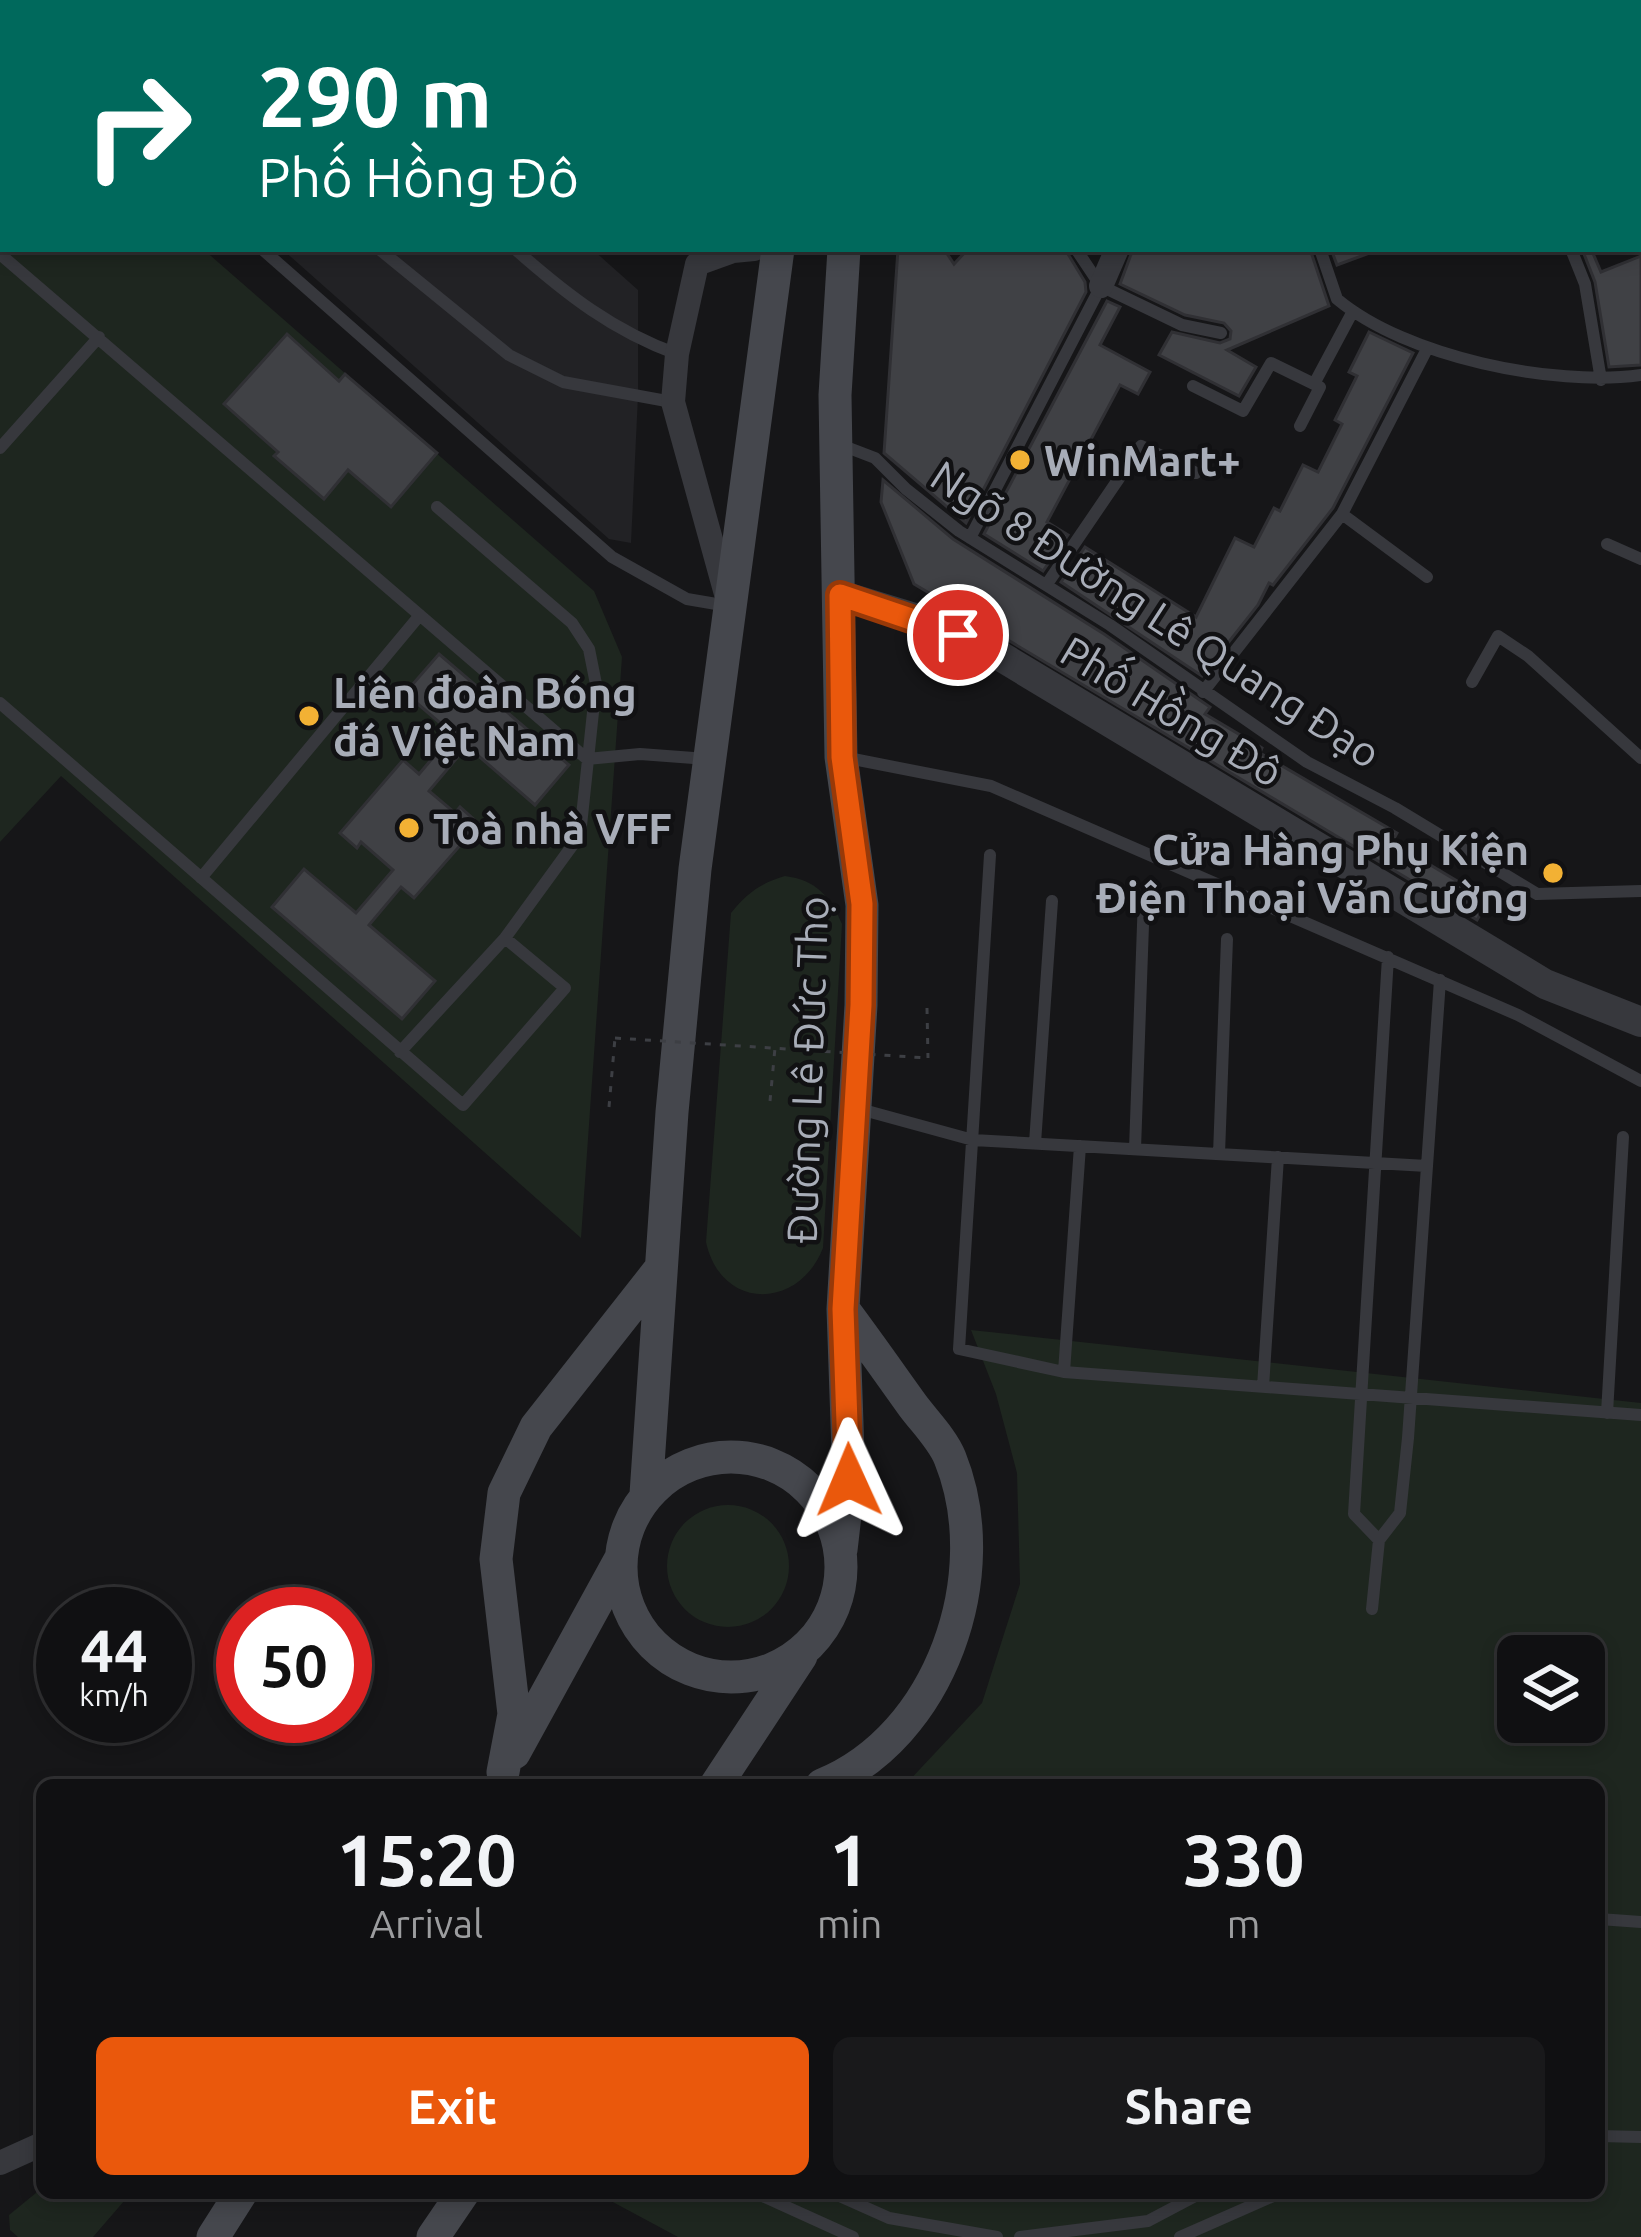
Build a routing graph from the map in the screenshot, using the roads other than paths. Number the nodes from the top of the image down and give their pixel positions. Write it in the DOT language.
graph roads {
  1 [pos="265,252"];
  2 [pos="383,252"];
  3 [pos="518,252"];
  4 [pos="725,252"];
  5 [pos="778,252"];
  6 [pos="844,252"];
  7 [pos="1078,252"];
  8 [pos="1116,252"];
  9 [pos="1321,252"];
  10 [pos="1572,252"];
  11 [pos="0,254"];
  12 [pos="691,256"];
  13 [pos="1101,286"];
  14 [pos="1353,311"];
  15 [pos="1221,333"];
  16 [pos="99,337"];
  17 [pos="1427,349"];
  18 [pos="677,354"];
  19 [pos="1641,375"];
  20 [pos="1600,380"];
  21 [pos="1314,384"];
  22 [pos="1193,386"];
  23 [pos="674,402"];
  24 [pos="1243,411"];
  25 [pos="1236,425"];
  26 [pos="1300,426"];
  27 [pos="838,443"];
  28 [pos="0,448"];
  29 [pos="1196,473"];
  30 [pos="437,507"];
  31 [pos="1342,514"];
  32 [pos="970,538"];
  33 [pos="1607,544"];
  34 [pos="1641,559"];
  35 [pos="1427,577"];
  36 [pos="1047,584"];
  37 [pos="840,595"];
  38 [pos="730,606"];
  39 [pos="420,615"];
  40 [pos="1472,682"];
  41 [pos="1203,692"];
  42 [pos="0,703"];
  43 [pos="842,757"];
  44 [pos="1641,758"];
  45 [pos="587,759"];
  46 [pos="708,759"];
  47 [pos="990,855"];
  48 [pos="201,878"];
  49 [pos="1641,891"];
  50 [pos="1144,897"];
  51 [pos="1052,901"];
  52 [pos="505,938"];
  53 [pos="1227,939"];
  54 [pos="1388,957"];
  55 [pos="1439,980"];
  56 [pos="1641,1022"];
  57 [pos="400,1052"];
  58 [pos="1641,1081"];
  59 [pos="854,1108"];
  60 [pos="1623,1137"];
  61 [pos="973,1140"];
  62 [pos="1035,1143"];
  63 [pos="1080,1146"];
  64 [pos="1135,1149"];
  65 [pos="1219,1154"];
  66 [pos="1278,1157"];
  67 [pos="1376,1162"];
  68 [pos="1427,1166"];
  69 [pos="661,1268"];
  70 [pos="843,1309"];
  71 [pos="1064,1372"];
  72 [pos="1263,1388"];
  73 [pos="1362,1395"];
  74 [pos="1412,1399"];
  75 [pos="1607,1413"];
  76 [pos="1641,1415"];
  77 [pos="646,1495"];
  78 [pos="1379,1540"];
  79 [pos="841,1550"];
  80 [pos="620,1560"];
  81 [pos="1372,1609"];
  82 [pos="807,1648"];
  83 [pos="499,1779"];
  84 [pos="720,1779"];
  85 [pos="837,1779"];
  86 [pos="1605,1919"];
  87 [pos="1641,1922"];
  88 [pos="1605,2136"];
  89 [pos="1641,2137"];
  90 [pos="36,2147"];
  91 [pos="0,2163"];
  92 [pos="237,2199"];
  93 [pos="459,2199"];
  94 [pos="769,2199"];
  95 [pos="846,2199"];
  96 [pos="1190,2199"];
  97 [pos="1266,2199"];
  98 [pos="213,2237"];
  99 [pos="434,2237"];
  100 [pos="853,2237"];
  101 [pos="997,2237"];
  102 [pos="1020,2237"];
  103 [pos="1180,2237"];
  1 -- 38 [label="lane"];
  2 -- 23 [label="lane"];
  3 -- 18 [label="lane"];
  4 -- 12 [label="street"];
  5 -- 38 [label="main road"];
  6 -- 27 [label="main road, Đường Lê Đức Thọ"];
  7 -- 13 [label="lane"];
  8 -- 13 [label="street"];
  9 -- 14 [label="lane"];
  10 -- 20 [label="lane"];
  11 -- 16 [label="lane"];
  12 -- 18 [label="street"];
  13 -- 15 [label="lane"];
  13 -- 32 [label="lane"];
  14 -- 17 [label="lane"];
  14 -- 21 [label="lane"];
  16 -- 28 [label="lane"];
  16 -- 39 [label="lane"];
  17 -- 20 [label="lane"];
  17 -- 31 [label="lane"];
  18 -- 23 [label="street"];
  19 -- 20 [label="lane"];
  21 -- 24 [label="lane"];
  21 -- 26 [label="lane"];
  22 -- 24 [label="lane"];
  23 -- 38 [label="street"];
  24 -- 25 [label="lane"];
  27 -- 32 [label="lane, Ngõ 8 Đường Lê Quang Đạo"];
  27 -- 37 [label="main road, Đường Lê Đức Thọ"];
  29 -- 36 [label="lane"];
  30 -- 45 [label="lane"];
  31 -- 35 [label="lane"];
  31 -- 41 [label="lane"];
  32 -- 36 [label="lane, Ngõ 8 Đường Lê Quang Đạo"];
  33 -- 34 [label="lane"];
  36 -- 41 [label="lane, Ngõ 8 Đường Lê Quang Đạo"];
  37 -- 43 [label="main road, Đường Lê Đức Thọ"];
  37 -- 56 [label="street, Phố Hồng Đô"];
  38 -- 46 [label="main road"];
  39 -- 45 [label="lane"];
  39 -- 48 [label="lane"];
  40 -- 44 [label="lane"];
  41 -- 49 [label="lane, Ngõ 8 Đường Lê Quang Đạo"];
  42 -- 48 [label="lane"];
  43 -- 54 [label="lane"];
  43 -- 59 [label="main road, Đường Lê Đức Thọ"];
  45 -- 46 [label="lane"];
  45 -- 52 [label="lane"];
  46 -- 69 [label="main road"];
  47 -- 61 [label="lane"];
  48 -- 57 [label="lane"];
  50 -- 64 [label="lane"];
  51 -- 62 [label="lane"];
  52 -- 57 [label="lane"];
  52 -- 57 [label="lane"];
  53 -- 65 [label="lane"];
  54 -- 55 [label="lane"];
  54 -- 67 [label="lane"];
  55 -- 58 [label="lane"];
  55 -- 68 [label="lane"];
  59 -- 61 [label="lane"];
  59 -- 70 [label="main road, Đường Lê Đức Thọ"];
  60 -- 75 [label="lane"];
  61 -- 62 [label="lane"];
  61 -- 71 [label="lane"];
  62 -- 63 [label="lane"];
  63 -- 64 [label="lane"];
  63 -- 71 [label="lane"];
  64 -- 65 [label="lane"];
  65 -- 66 [label="lane"];
  66 -- 67 [label="lane"];
  66 -- 72 [label="lane"];
  67 -- 68 [label="lane"];
  67 -- 73 [label="lane"];
  68 -- 74 [label="lane"];
  69 -- 77 [label="main road"];
  69 -- 83 [label="main road"];
  70 -- 79 [label="main road, Đường Lê Đức Thọ"];
  70 -- 85 [label="main road"];
  71 -- 72 [label="lane"];
  72 -- 73 [label="lane"];
  73 -- 74 [label="lane"];
  73 -- 78 [label="lane"];
  74 -- 75 [label="lane"];
  74 -- 78 [label="lane"];
  75 -- 76 [label="lane"];
  77 -- 79 [label="main road"];
  77 -- 80 [label="main road"];
  78 -- 81 [label="lane"];
  79 -- 82 [label="main road"];
  80 -- 82 [label="main road"];
  80 -- 83 [label="main road"];
  82 -- 84 [label="main road"];
  86 -- 87 [label="lane"];
  88 -- 89 [label="lane"];
  90 -- 91 [label="street"];
  92 -- 98 [label="main road"];
  93 -- 99 [label="main road"];
  94 -- 100 [label="lane"];
  95 -- 101 [label="lane"];
  96 -- 102 [label="lane"];
  97 -- 103 [label="lane"];
}
